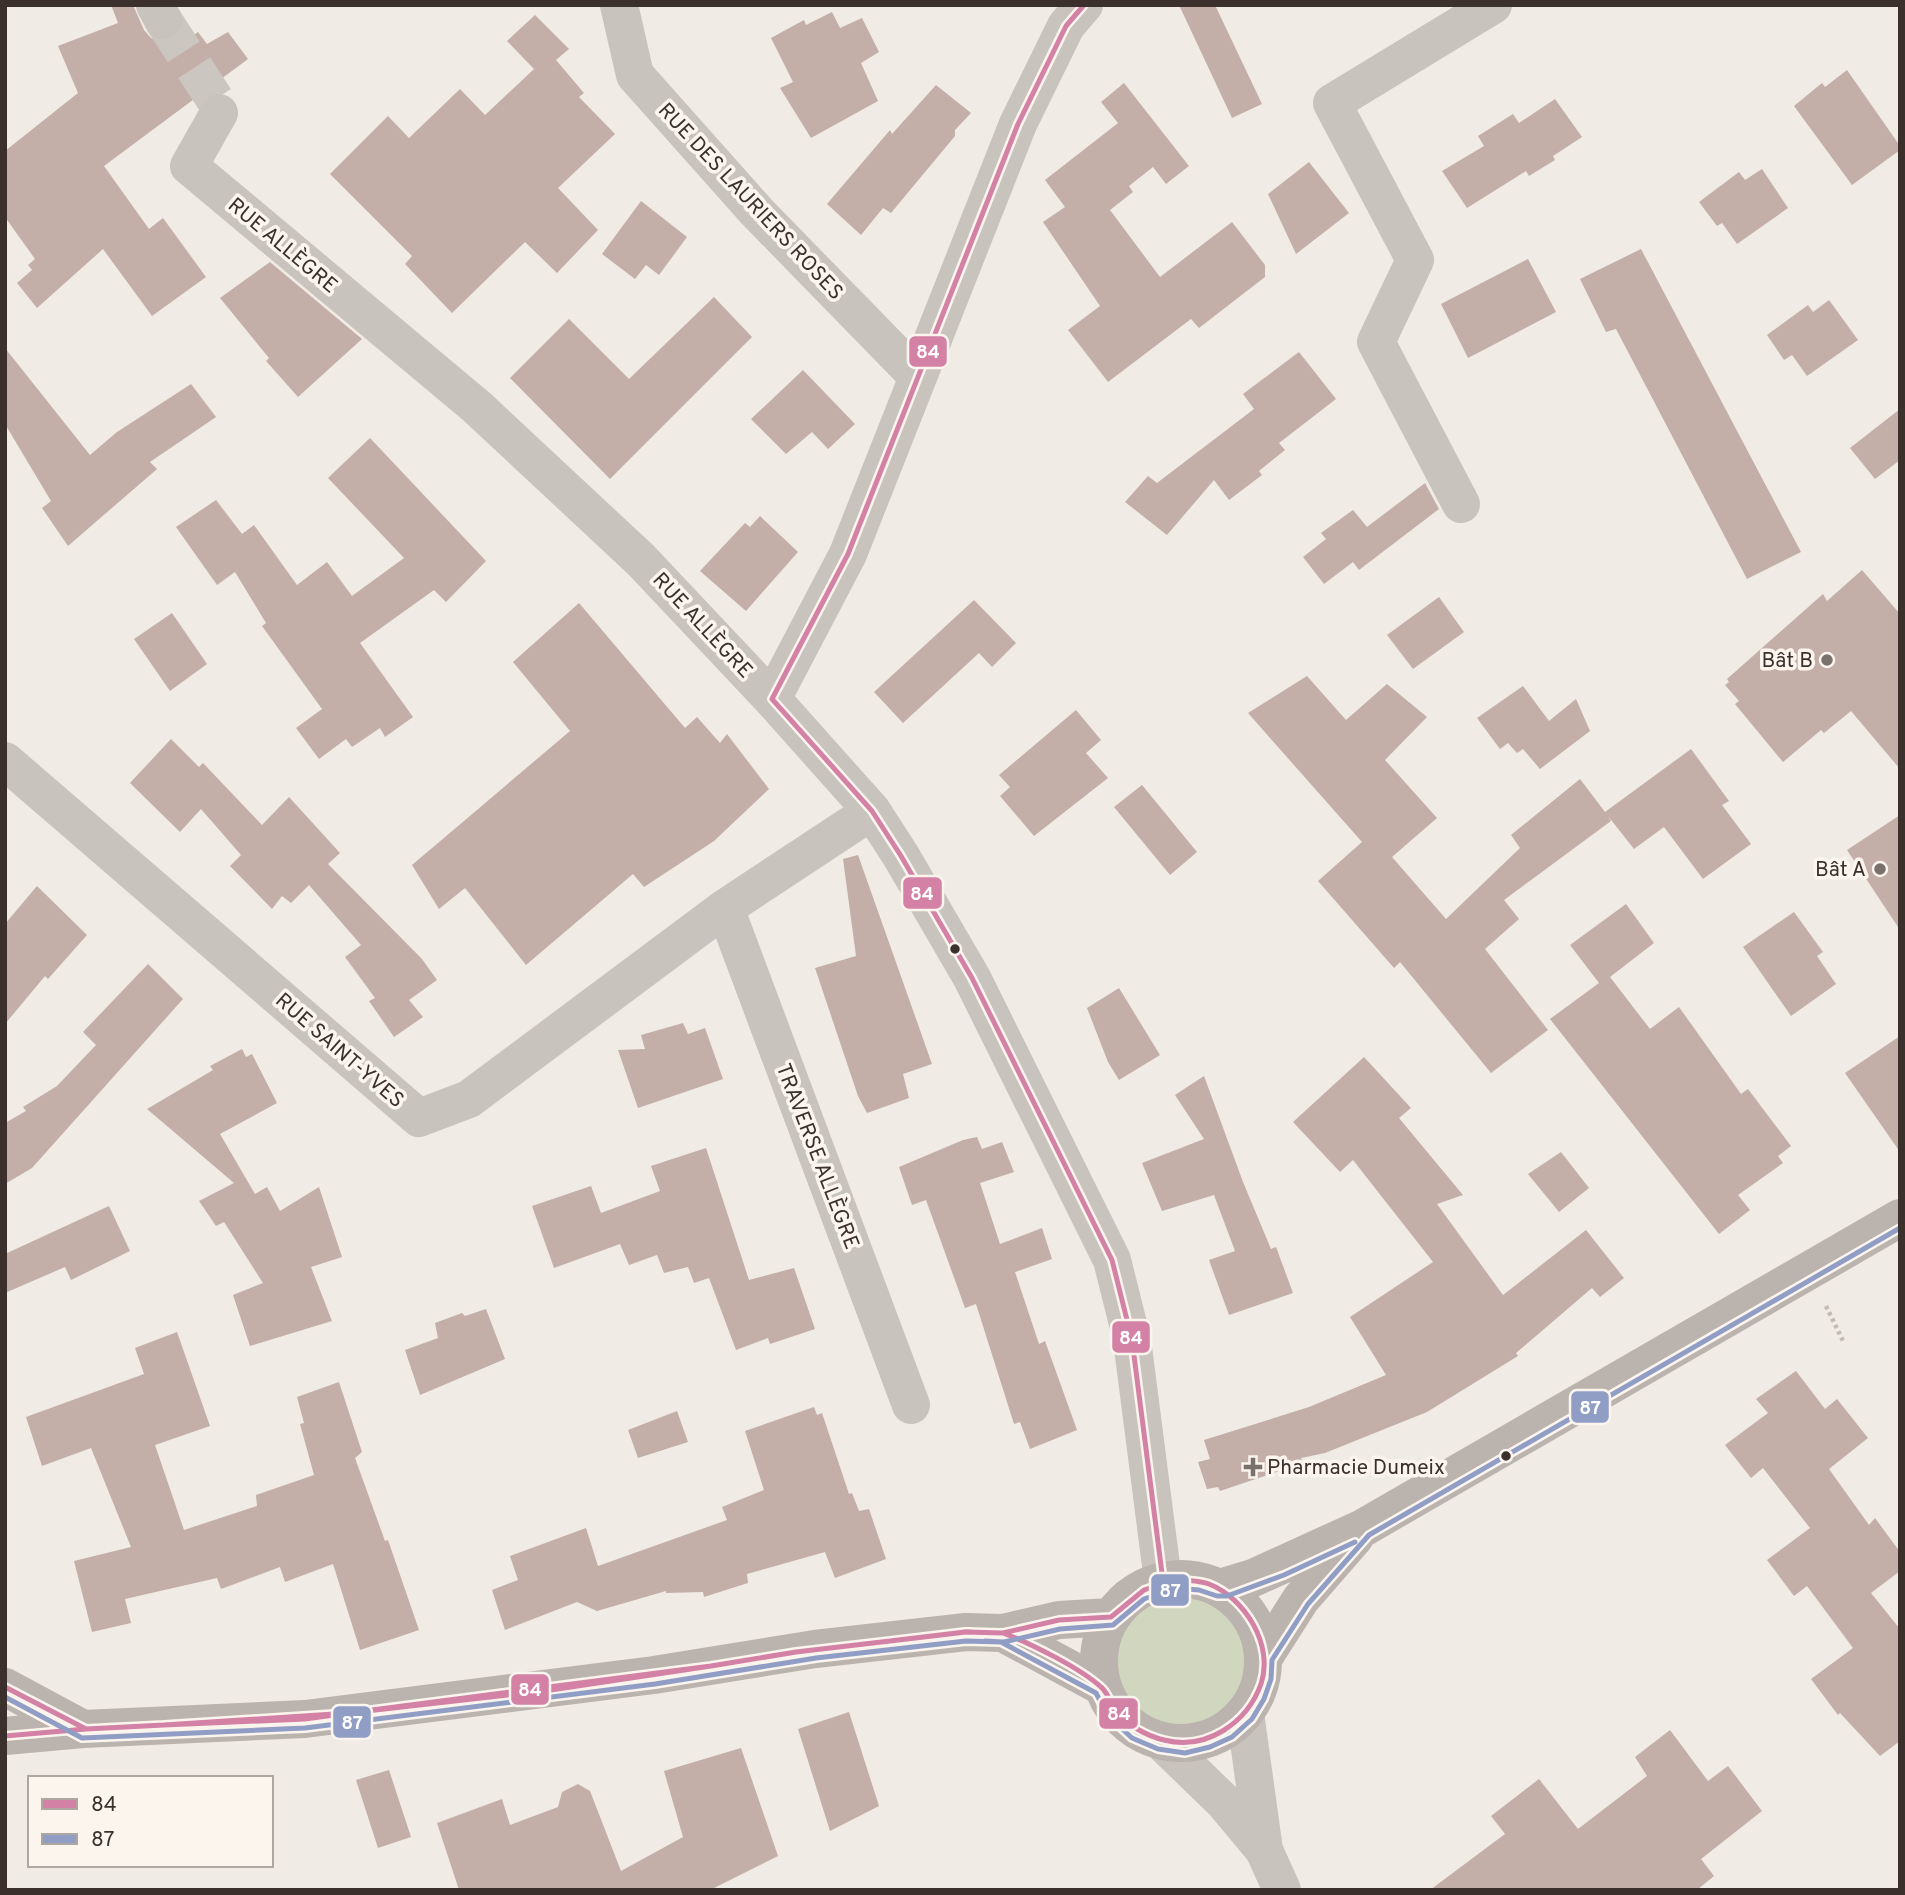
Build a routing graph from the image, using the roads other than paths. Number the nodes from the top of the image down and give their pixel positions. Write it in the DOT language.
graph roads {
  1 [pos="619,5"];
  2 [pos="1084,5"];
  3 [pos="1493,5"];
  4 [pos="219,113"];
  5 [pos="918,377"];
  6 [pos="1461,504"];
  7 [pos="772,699"];
  8 [pos="5,761"];
  9 [pos="872,811"];
  10 [pos="725,908"];
  11 [pos="1900,1218"];
  12 [pos="911,1405"];
  13 [pos="1363,1528"];
  14 [pos="1163,1581"];
  15 [pos="1220,1588"];
  16 [pos="1111,1617"];
  17 [pos="1003,1633"];
  18 [pos="1264,1657"];
  19 [pos="1103,1687"];
  20 [pos="5,1688"];
  21 [pos="1245,1713"];
  22 [pos="83,1729"];
  23 [pos="5,1736"];
  24 [pos="1161,1741"];
  25 [pos="1264,1850"];
  26 [pos="1282,1890"];
  1 -- 5 [label="street, RUE DES LAURIERS ROSES"];
  2 -- 5 [label="street"];
  3 -- 6 [label="street"];
  4 -- 7 [label="street, RUE ALLÈGRE"];
  5 -- 7 [label="street"];
  7 -- 9 [label="street, RUE ALLÈGRE"];
  8 -- 10 [label="street, RUE SAINT-YVES"];
  9 -- 10 [label="street, RUE SAINT-YVES"];
  9 -- 14 [label="street, RUE ALLÈGRE"];
  10 -- 12 [label="street, TRAVERSE ALLÈGRE"];
  11 -- 13 [label="main road"];
  13 -- 15 [label="main road"];
  13 -- 18 [label="main road"];
  14 -- 15 [label="main road"];
  14 -- 16 [label="main road"];
  15 -- 18 [label="main road"];
  16 -- 17 [label="main road"];
  16 -- 19 [label="main road"];
  17 -- 19 [label="main road"];
  17 -- 22 [label="main road"];
  18 -- 21 [label="main road"];
  19 -- 24 [label="main road"];
  20 -- 22 [label="main road"];
  21 -- 24 [label="main road"];
  21 -- 25 [label="street"];
  22 -- 23 [label="main road"];
  24 -- 25 [label="street"];
  25 -- 26 [label="street"];
}
